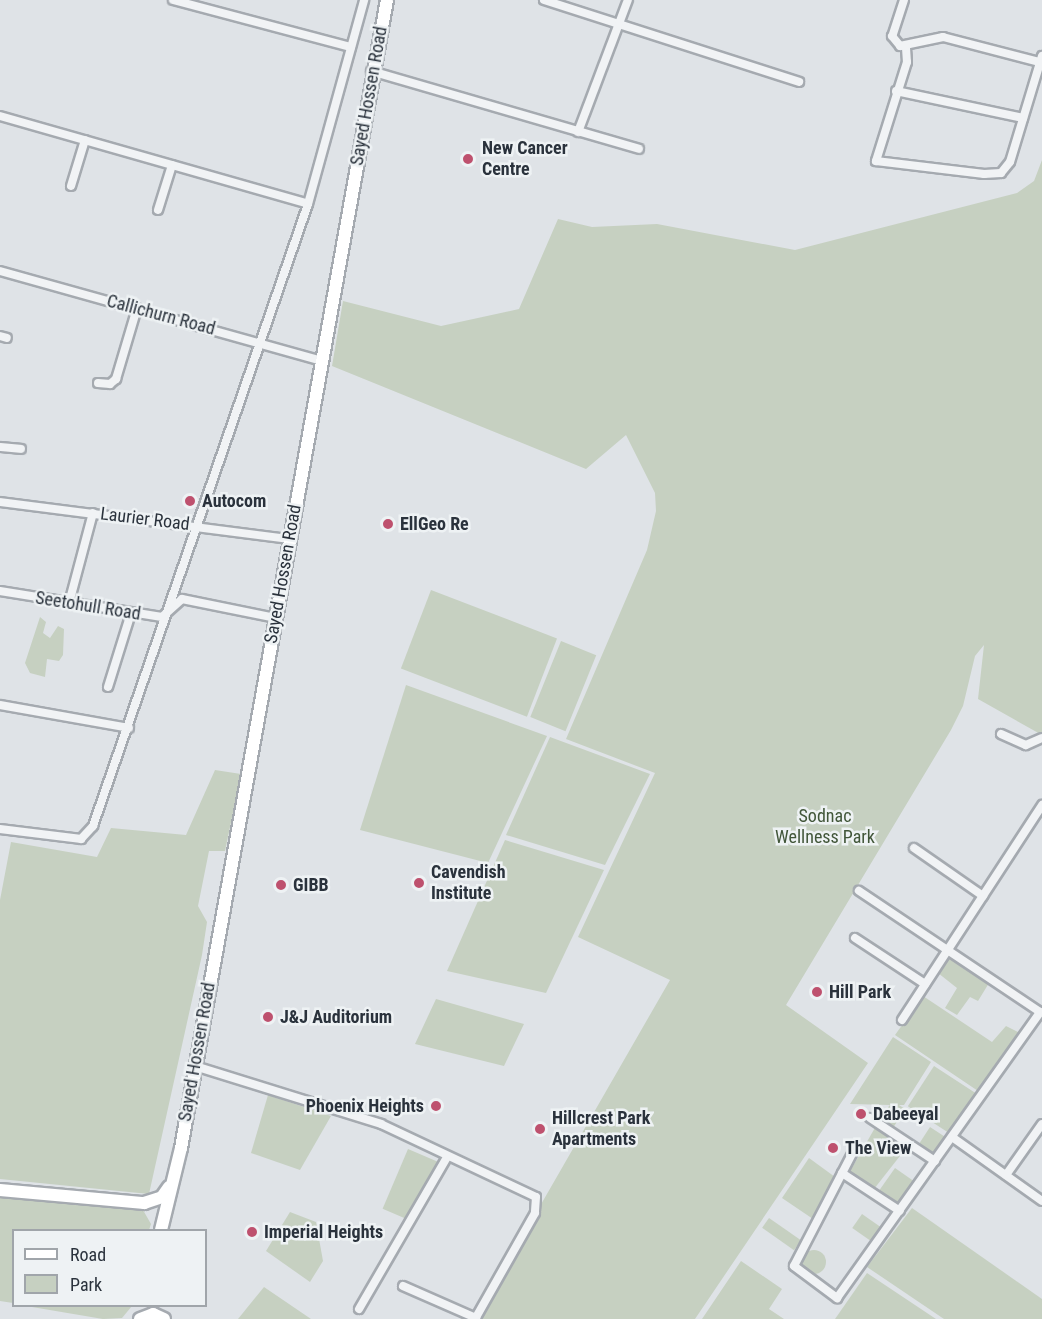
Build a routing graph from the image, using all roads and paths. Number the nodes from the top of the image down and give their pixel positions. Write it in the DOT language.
graph roads {
  1 [pos="174,0"];
  2 [pos="364,0"];
  3 [pos="387,0"];
  4 [pos="544,0"];
  5 [pos="628,0"];
  6 [pos="904,0"];
  7 [pos="620,23"];
  8 [pos="351,47"];
  9 [pos="906,48"];
  10 [pos="1041,59"];
  11 [pos="371,72"];
  12 [pos="799,82"];
  13 [pos="896,91"];
  14 [pos="0,116"];
  15 [pos="1023,118"];
  16 [pos="578,132"];
  17 [pos="85,141"];
  18 [pos="639,149"];
  19 [pos="172,165"];
  20 [pos="71,186"];
  21 [pos="308,204"];
  22 [pos="158,210"];
  23 [pos="0,271"];
  24 [pos="137,308"];
  25 [pos="260,342"];
  26 [pos="322,361"];
  27 [pos="98,383"];
  28 [pos="0,447"];
  29 [pos="21,449"];
  30 [pos="0,502"];
  31 [pos="93,513"];
  32 [pos="201,526"];
  33 [pos="290,539"];
  34 [pos="0,591"];
  35 [pos="69,603"];
  36 [pos="171,608"];
  37 [pos="131,613"];
  38 [pos="275,618"];
  39 [pos="108,687"];
  40 [pos="0,705"];
  41 [pos="129,728"];
  42 [pos="1001,734"];
  43 [pos="1042,738"];
  44 [pos="1042,805"];
  45 [pos="0,829"];
  46 [pos="914,848"];
  47 [pos="859,891"];
  48 [pos="983,896"];
  49 [pos="855,938"];
  50 [pos="946,952"];
  51 [pos="925,984"];
  52 [pos="902,1020"];
  53 [pos="195,1066"];
  54 [pos="870,1118"];
  55 [pos="1041,1128"];
  56 [pos="952,1137"];
  57 [pos="180,1154"];
  58 [pos="852,1154"];
  59 [pos="447,1157"];
  60 [pos="935,1161"];
  61 [pos="842,1173"];
  62 [pos="1006,1175"];
  63 [pos="174,1177"];
  64 [pos="0,1190"];
  65 [pos="1042,1201"];
  66 [pos="144,1203"];
  67 [pos="900,1211"];
  68 [pos="164,1229"];
  69 [pos="164,1229"];
  70 [pos="164,1229"];
  71 [pos="403,1286"];
  72 [pos="360,1309"];
  73 [pos="475,1318"];
  74 [pos="139,1319"];
  75 [pos="164,1319"];
  1 -- 8 [label="street"];
  2 -- 8 [label="street"];
  3 -- 11 [label="main road, Sayed Hossen Road"];
  4 -- 7 [label="street"];
  5 -- 7 [label="street"];
  6 -- 9 [label="street"];
  7 -- 12 [label="street"];
  7 -- 16 [label="street"];
  8 -- 21 [label="street"];
  9 -- 10 [label="street"];
  9 -- 13 [label="street"];
  10 -- 15 [label="street"];
  11 -- 16 [label="street"];
  11 -- 26 [label="main road, Sayed Hossen Road"];
  13 -- 15 [label="street"];
  13 -- 15 [label="street"];
  14 -- 17 [label="street"];
  16 -- 18 [label="street"];
  17 -- 19 [label="street"];
  17 -- 20 [label="street"];
  19 -- 21 [label="street"];
  19 -- 22 [label="street"];
  21 -- 25 [label="street"];
  23 -- 24 [label="street, Callichurn Road"];
  24 -- 25 [label="street, Callichurn Road"];
  24 -- 27 [label="street"];
  25 -- 26 [label="street, Callichurn Road"];
  25 -- 32 [label="street"];
  26 -- 33 [label="main road, Sayed Hossen Road"];
  28 -- 29 [label="street"];
  30 -- 31 [label="street, Laurier Road"];
  31 -- 32 [label="street, Laurier Road"];
  31 -- 35 [label="street"];
  32 -- 33 [label="street, Laurier Road"];
  32 -- 36 [label="street"];
  33 -- 38 [label="main road, Sayed Hossen Road"];
  34 -- 35 [label="street, Seetohull Road"];
  35 -- 37 [label="street, Seetohull Road"];
  36 -- 37 [label="street, Seetohull Road"];
  36 -- 38 [label="street, Seetohull Road"];
  36 -- 41 [label="street"];
  37 -- 39 [label="street"];
  38 -- 53 [label="main road, Sayed Hossen Road"];
  40 -- 41 [label="street"];
  41 -- 45 [label="street"];
  42 -- 43 [label="street"];
  44 -- 48 [label="street"];
  46 -- 48 [label="street"];
  47 -- 50 [label="street"];
  48 -- 50 [label="street"];
  49 -- 51 [label="street"];
  50 -- 51 [label="street"];
  50 -- 56 [label="street"];
  51 -- 52 [label="street"];
  53 -- 57 [label="main road, Sayed Hossen Road"];
  53 -- 59 [label="street"];
  54 -- 60 [label="street"];
  55 -- 62 [label="street"];
  56 -- 60 [label="street"];
  56 -- 62 [label="street"];
  57 -- 63 [label="main road, Sayed Hossen Road"];
  57 -- 68 [label="main road, Sayed Hossen Road"];
  58 -- 61 [label="street"];
  59 -- 72 [label="street"];
  59 -- 73 [label="street"];
  60 -- 67 [label="street"];
  61 -- 67 [label="street"];
  61 -- 67 [label="street"];
  62 -- 65 [label="street"];
  63 -- 66 [label="main road"];
  63 -- 69 [label="main road, Sayed Hossen Road"];
  64 -- 66 [label="main road"];
  66 -- 70 [label="main road"];
  71 -- 73 [label="street"];
  74 -- 75 [label="main road"];
}
